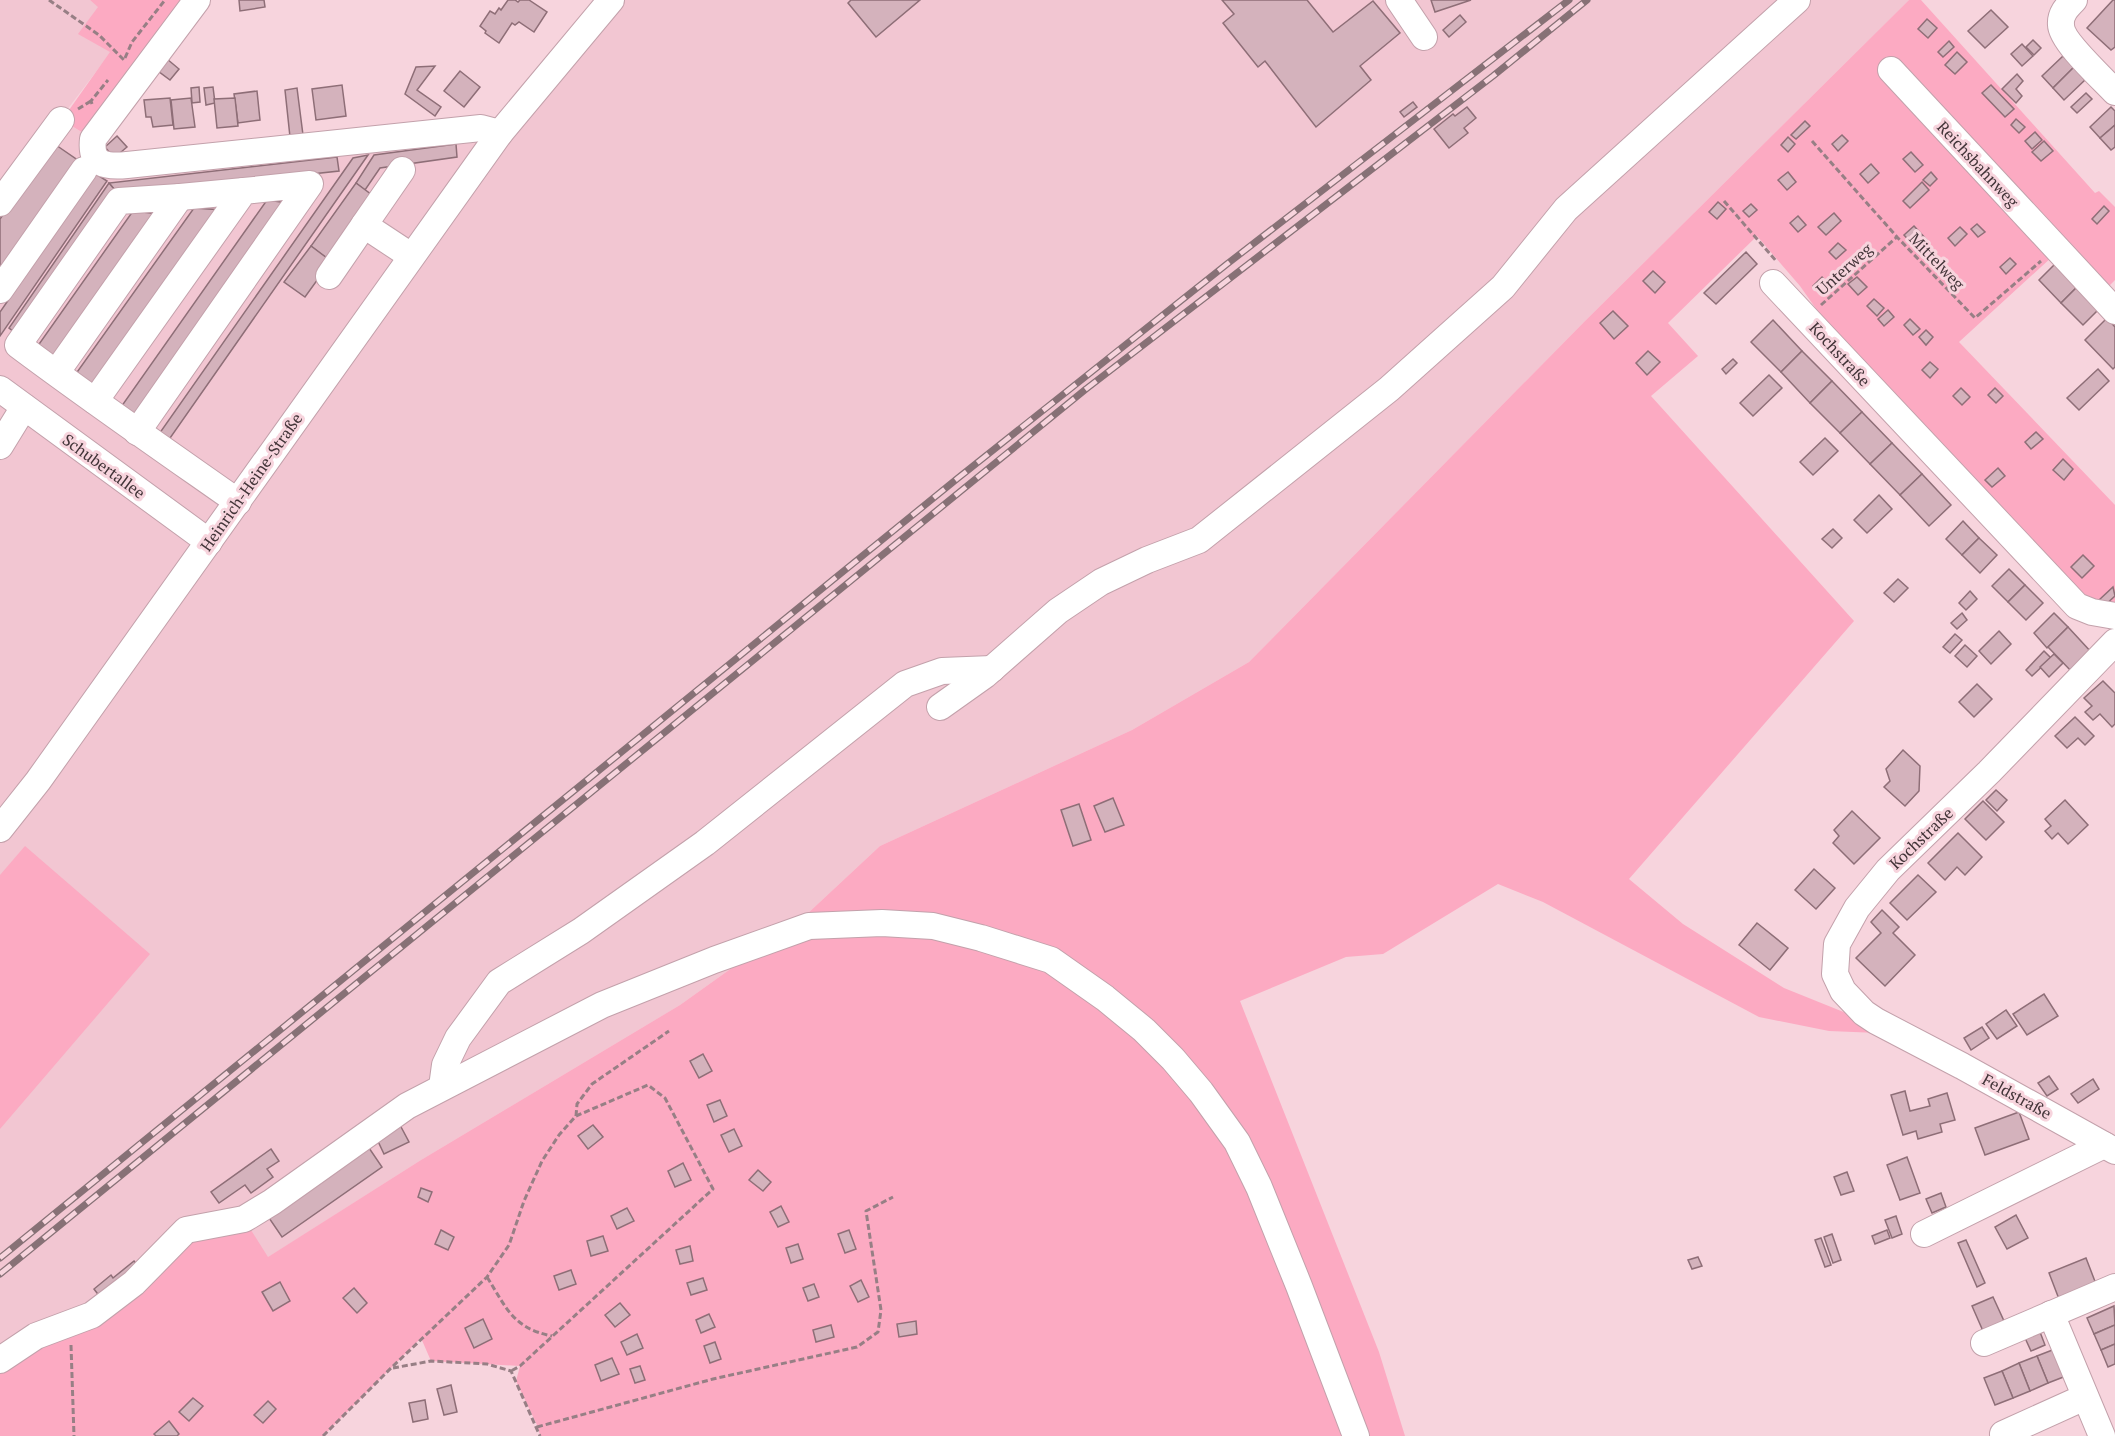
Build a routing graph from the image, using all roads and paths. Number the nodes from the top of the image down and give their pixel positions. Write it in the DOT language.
graph roads {
  1 [pos="49,0"];
  2 [pos="196,0"];
  3 [pos="611,0"];
  4 [pos="1399,0"];
  5 [pos="1797,0"];
  6 [pos="2074,0"];
  7 [pos="1424,37"];
  8 [pos="124,60"];
  9 [pos="1891,70"];
  10 [pos="2115,92"];
  11 [pos="61,120"];
  12 [pos="500,133"];
  13 [pos="1812,141"];
  14 [pos="88,160"];
  15 [pos="402,170"];
  16 [pos="244,191"];
  17 [pos="180,197"];
  18 [pos="1724,201"];
  19 [pos="0,203"];
  20 [pos="364,225"];
  21 [pos="1897,237"];
  22 [pos="2060,254"];
  23 [pos="411,256"];
  24 [pos="1777,275"];
  25 [pos="329,276"];
  26 [pos="0,291"];
  27 [pos="2115,311"];
  28 [pos="1806,318"];
  29 [pos="56,373"];
  30 [pos="0,389"];
  31 [pos="95,401"];
  32 [pos="24,407"];
  33 [pos="137,432"];
  34 [pos="0,446"];
  35 [pos="238,502"];
  36 [pos="209,542"];
  37 [pos="2115,616"];
  38 [pos="2115,642"];
  39 [pos="992,669"];
  40 [pos="940,707"];
  41 [pos="0,829"];
  42 [pos="669,1032"];
  43 [pos="1918,1042"];
  44 [pos="442,1088"];
  45 [pos="576,1116"];
  46 [pos="2110,1148"];
  47 [pos="893,1197"];
  48 [pos="1924,1234"];
  49 [pos="487,1277"];
  50 [pos="2115,1287"];
  51 [pos="2050,1314"];
  52 [pos="69,1324"];
  53 [pos="552,1336"];
  54 [pos="1984,1343"];
  55 [pos="0,1360"];
  56 [pos="391,1368"];
  57 [pos="511,1371"];
  58 [pos="2085,1397"];
  59 [pos="537,1427"];
  60 [pos="2003,1434"];
  61 [pos="74,1436"];
  62 [pos="323,1436"];
  63 [pos="540,1436"];
  64 [pos="1356,1436"];
  65 [pos="2102,1436"];
  1 -- 8 [label="path"];
  2 -- 14 [label="street"];
  3 -- 12 [label="street, Heinrich-Heine-Straße"];
  4 -- 7 [label="street"];
  5 -- 39 [label="street"];
  6 -- 10 [label="street"];
  9 -- 22 [label="street, Reichsbahnweg"];
  11 -- 19 [label="street"];
  12 -- 14 [label="street"];
  12 -- 23 [label="street, Heinrich-Heine-Straße"];
  13 -- 21 [label="path, Mittelweg"];
  14 -- 26 [label="street"];
  15 -- 20 [label="street"];
  16 -- 17 [label="street"];
  16 -- 31 [label="street"];
  16 -- 33 [label="street"];
  17 -- 29 [label="street"];
  17 -- 29 [label="street"];
  18 -- 24 [label="path"];
  20 -- 23 [label="street"];
  20 -- 25 [label="street"];
  21 -- 22 [label="path, Mittelweg"];
  21 -- 28 [label="path, Unterweg"];
  22 -- 27 [label="street, Reichsbahnweg"];
  23 -- 35 [label="street, Heinrich-Heine-Straße"];
  24 -- 28 [label="street, Kochstraße"];
  28 -- 37 [label="street, Kochstraße"];
  29 -- 31 [label="street"];
  30 -- 32 [label="street, Schubertallee"];
  31 -- 33 [label="street"];
  32 -- 34 [label="street"];
  32 -- 36 [label="street, Schubertallee"];
  33 -- 35 [label="street"];
  35 -- 36 [label="street, Heinrich-Heine-Straße"];
  36 -- 41 [label="street, Heinrich-Heine-Straße"];
  38 -- 43 [label="street, Kochstraße"];
  39 -- 40 [label="street"];
  39 -- 44 [label="street"];
  42 -- 45 [label="path"];
  43 -- 46 [label="street, Feldstraße"];
  44 -- 52 [label="street"];
  44 -- 64 [label="street"];
  45 -- 49 [label="path"];
  45 -- 53 [label="path"];
  46 -- 48 [label="street"];
  47 -- 59 [label="path"];
  49 -- 53 [label="path"];
  49 -- 56 [label="path"];
  50 -- 51 [label="street"];
  51 -- 54 [label="street"];
  51 -- 58 [label="street"];
  52 -- 55 [label="street"];
  52 -- 61 [label="path"];
  53 -- 57 [label="path"];
  56 -- 57 [label="path"];
  56 -- 62 [label="path"];
  57 -- 59 [label="path"];
  58 -- 60 [label="street"];
  58 -- 65 [label="street"];
  59 -- 63 [label="path"];
}
